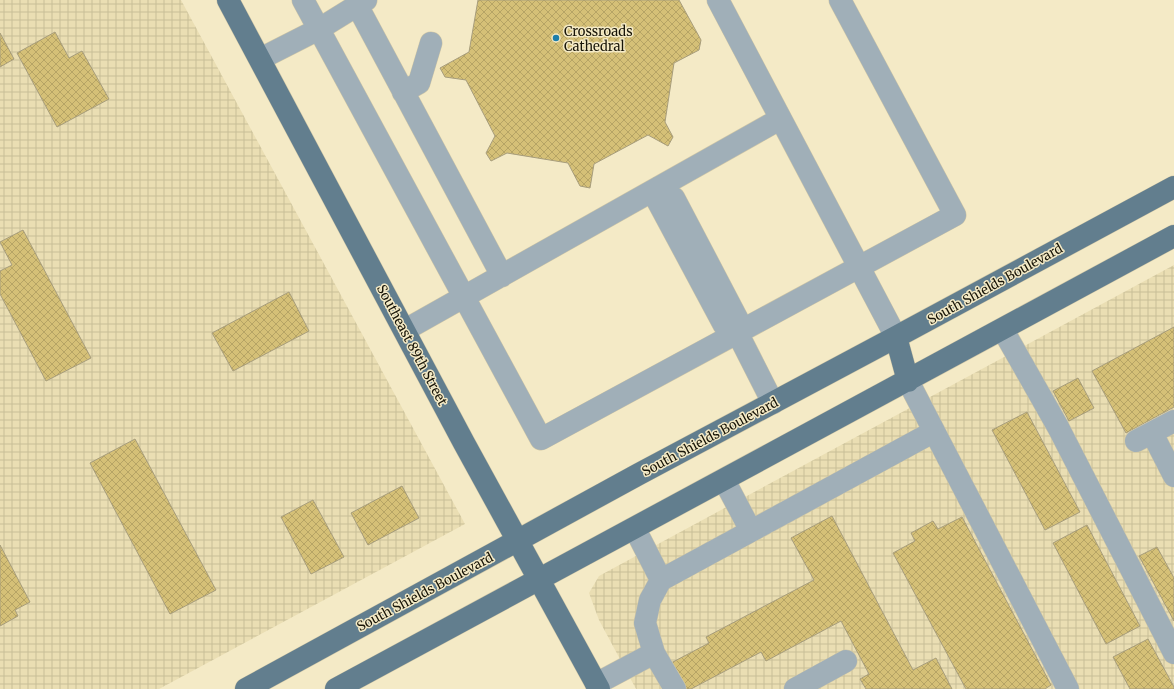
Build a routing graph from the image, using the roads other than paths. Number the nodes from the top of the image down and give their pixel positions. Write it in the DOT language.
graph roads {
  1 [pos="228,0"];
  2 [pos="303,0"];
  3 [pos="718,0"];
  4 [pos="840,0"];
  5 [pos="362,3"];
  6 [pos="319,29"];
  7 [pos="431,43"];
  8 [pos="260,60"];
  9 [pos="403,92"];
  10 [pos="780,118"];
  11 [pos="1174,186"];
  12 [pos="659,187"];
  13 [pos="1174,236"];
  14 [pos="859,266"];
  15 [pos="502,276"];
  16 [pos="464,297"];
  17 [pos="405,330"];
  18 [pos="1003,330"];
  19 [pos="738,334"];
  20 [pos="896,338"];
  21 [pos="908,381"];
  22 [pos="773,403"];
  23 [pos="1174,421"];
  24 [pos="933,432"];
  25 [pos="1174,476"];
  26 [pos="724,480"];
  27 [pos="635,529"];
  28 [pos="751,531"];
  29 [pos="518,542"];
  30 [pos="661,580"];
  31 [pos="540,581"];
  32 [pos="654,653"];
  33 [pos="1174,653"];
  34 [pos="846,661"];
  35 [pos="597,686"];
  36 [pos="807,686"];
  37 [pos="246,689"];
  38 [pos="336,689"];
  39 [pos="675,689"];
  40 [pos="1068,689"];
  1 -- 8 [label="main road, Southeast 89th Street"];
  2 -- 6 [label="lane"];
  3 -- 10 [label="lane"];
  4 -- 14 [label="lane"];
  5 -- 6 [label="lane"];
  5 -- 9 [label="lane"];
  6 -- 8 [label="lane"];
  6 -- 16 [label="lane"];
  7 -- 9 [label="lane"];
  8 -- 17 [label="main road, Southeast 89th Street"];
  9 -- 15 [label="lane"];
  10 -- 12 [label="lane"];
  10 -- 14 [label="lane"];
  11 -- 20 [label="main road, South Shields Boulevard"];
  12 -- 15 [label="lane"];
  12 -- 19 [label="lane"];
  13 -- 18 [label="main road"];
  14 -- 19 [label="lane"];
  14 -- 20 [label="lane"];
  15 -- 16 [label="lane"];
  16 -- 17 [label="lane"];
  16 -- 19 [label="lane"];
  17 -- 29 [label="main road, Southeast 89th Street"];
  18 -- 21 [label="main road"];
  18 -- 33 [label="lane"];
  19 -- 22 [label="lane"];
  20 -- 21 [label="main road"];
  20 -- 22 [label="main road, South Shields Boulevard"];
  21 -- 24 [label="lane"];
  21 -- 26 [label="main road"];
  22 -- 29 [label="main road, South Shields Boulevard"];
  23 -- 25 [label="lane"];
  24 -- 28 [label="lane"];
  24 -- 40 [label="lane"];
  26 -- 27 [label="main road"];
  26 -- 28 [label="lane"];
  27 -- 30 [label="lane"];
  27 -- 31 [label="main road"];
  28 -- 30 [label="lane"];
  29 -- 31 [label="main road, Southeast 89th Street"];
  29 -- 37 [label="main road, South Shields Boulevard"];
  30 -- 32 [label="lane"];
  31 -- 35 [label="main road, Southeast 89th Street"];
  31 -- 38 [label="main road"];
  32 -- 35 [label="lane"];
  32 -- 39 [label="lane"];
  34 -- 36 [label="lane"];
}
